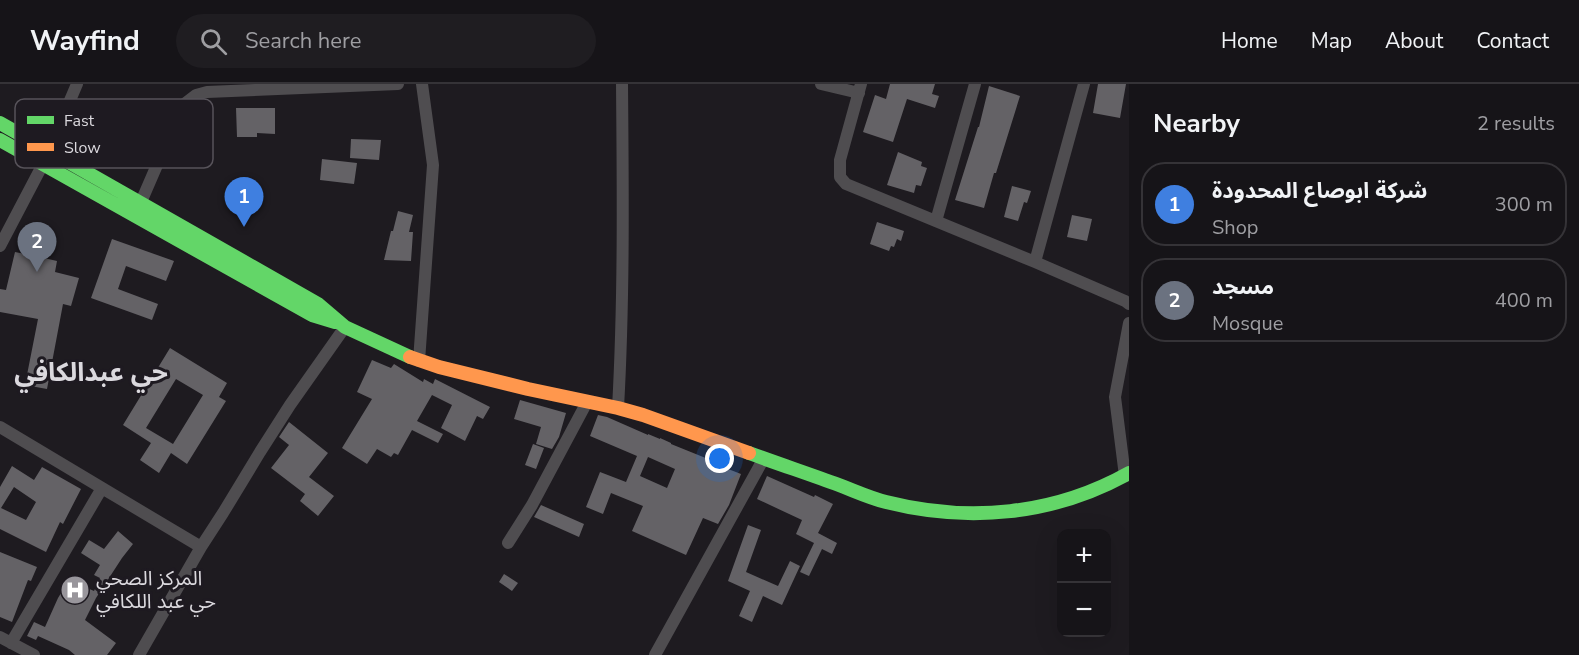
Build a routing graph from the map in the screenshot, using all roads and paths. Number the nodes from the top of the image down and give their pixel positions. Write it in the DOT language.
graph roads {
  1 [pos="77,84"];
  2 [pos="398,84"];
  3 [pos="422,84"];
  4 [pos="622,84"];
  5 [pos="821,84"];
  6 [pos="975,84"];
  7 [pos="1083,84"];
  8 [pos="860,89"];
  9 [pos="71,99"];
  10 [pos="191,99"];
  11 [pos="0,123"];
  12 [pos="15,134"];
  13 [pos="0,140"];
  14 [pos="15,146"];
  15 [pos="40,168"];
  16 [pos="63,168"];
  17 [pos="69,168"];
  18 [pos="156,168"];
  19 [pos="141,202"];
  20 [pos="936,221"];
  21 [pos="5,228"];
  22 [pos="0,246"];
  23 [pos="1035,262"];
  24 [pos="1129,304"];
  25 [pos="1129,323"];
  26 [pos="342,325"];
  27 [pos="419,361"];
  28 [pos="587,402"];
  29 [pos="618,408"];
  30 [pos="0,427"];
  31 [pos="764,458"];
  32 [pos="1127,475"];
  33 [pos="102,488"];
  34 [pos="508,543"];
  35 [pos="201,547"];
  36 [pos="5,640"];
  37 [pos="34,655"];
  38 [pos="140,655"];
  39 [pos="655,655"];
  1 -- 9 [label="street"];
  2 -- 10 [label="street"];
  3 -- 27 [label="street"];
  4 -- 29 [label="street"];
  5 -- 8 [label="street"];
  6 -- 20 [label="street"];
  7 -- 23 [label="street"];
  8 -- 20 [label="street"];
  11 -- 12 [label="street"];
  13 -- 14 [label="street"];
  15 -- 21 [label="street"];
  16 -- 26 [label="street"];
  17 -- 19 [label="street"];
  18 -- 19 [label="street"];
  19 -- 26 [label="street"];
  20 -- 23 [label="street"];
  21 -- 22 [label="street"];
  23 -- 24 [label="street"];
  25 -- 32 [label="street"];
  26 -- 27 [label="street"];
  26 -- 35 [label="street"];
  27 -- 28 [label="street"];
  28 -- 29 [label="street"];
  28 -- 34 [label="street"];
  29 -- 31 [label="street"];
  30 -- 33 [label="street"];
  31 -- 32 [label="street"];
  31 -- 39 [label="street"];
  33 -- 35 [label="street"];
  33 -- 36 [label="street"];
  35 -- 38 [label="street"];
  36 -- 37 [label="street"];
}
